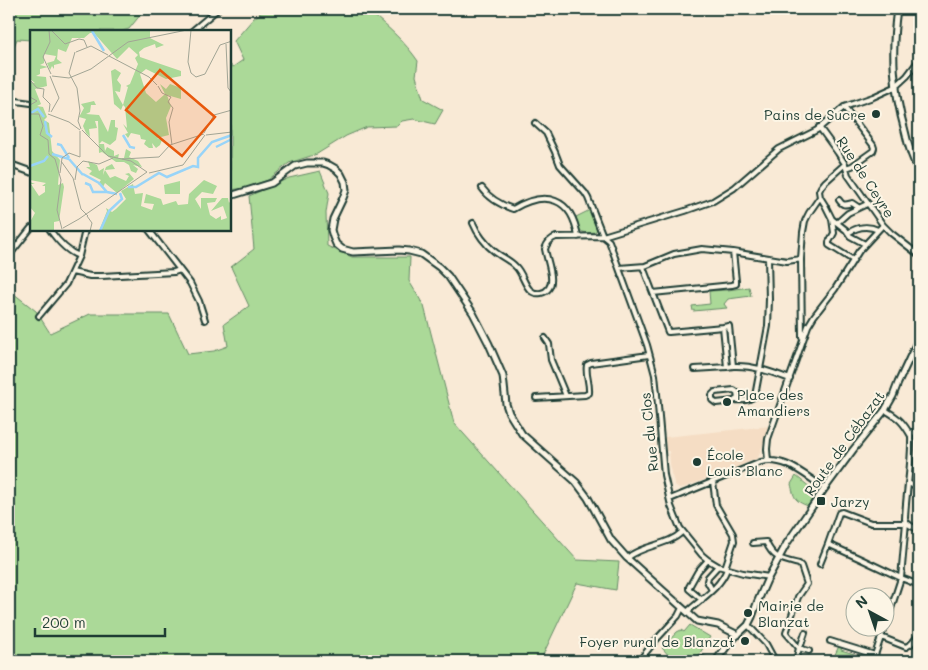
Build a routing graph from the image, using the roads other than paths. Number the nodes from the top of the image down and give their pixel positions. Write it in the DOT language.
graph roads {
  1 [pos="218,9"];
  2 [pos="897,9"];
  3 [pos="193,30"];
  4 [pos="919,60"];
  5 [pos="895,87"];
  6 [pos="9,100"];
  7 [pos="30,103"];
  8 [pos="844,108"];
  9 [pos="534,123"];
  10 [pos="820,127"];
  11 [pos="9,164"];
  12 [pos="846,166"];
  13 [pos="30,172"];
  14 [pos="919,172"];
  15 [pos="482,188"];
  16 [pos="231,196"];
  17 [pos="820,197"];
  18 [pos="839,200"];
  19 [pos="867,204"];
  20 [pos="858,208"];
  21 [pos="832,219"];
  22 [pos="838,222"];
  23 [pos="473,223"];
  24 [pos="883,225"];
  25 [pos="30,229"];
  26 [pos="878,230"];
  27 [pos="51,231"];
  28 [pos="86,231"];
  29 [pos="150,231"];
  30 [pos="848,233"];
  31 [pos="603,236"];
  32 [pos="578,237"];
  33 [pos="866,244"];
  34 [pos="733,252"];
  35 [pos="9,254"];
  36 [pos="919,254"];
  37 [pos="79,256"];
  38 [pos="768,258"];
  39 [pos="801,260"];
  40 [pos="853,260"];
  41 [pos="643,267"];
  42 [pos="619,268"];
  43 [pos="180,270"];
  44 [pos="72,272"];
  45 [pos="653,293"];
  46 [pos="39,316"];
  47 [pos="802,316"];
  48 [pos="814,316"];
  49 [pos="206,320"];
  50 [pos="803,324"];
  51 [pos="808,326"];
  52 [pos="724,327"];
  53 [pos="546,338"];
  54 [pos="919,338"];
  55 [pos="802,342"];
  56 [pos="649,355"];
  57 [pos="733,366"];
  58 [pos="727,367"];
  59 [pos="695,368"];
  60 [pos="760,369"];
  61 [pos="790,379"];
  62 [pos="566,396"];
  63 [pos="536,398"];
  64 [pos="737,400"];
  65 [pos="885,410"];
  66 [pos="911,436"];
  67 [pos="919,436"];
  68 [pos="768,461"];
  69 [pos="713,482"];
  70 [pos="908,483"];
  71 [pos="825,488"];
  72 [pos="919,488"];
  73 [pos="670,499"];
  74 [pos="906,522"];
  75 [pos="919,530"];
  76 [pos="682,532"];
  77 [pos="753,543"];
  78 [pos="828,544"];
  79 [pos="627,558"];
  80 [pos="778,558"];
  81 [pos="708,560"];
  82 [pos="820,564"];
  83 [pos="718,566"];
  84 [pos="726,569"];
  85 [pos="769,577"];
  86 [pos="901,578"];
  87 [pos="919,585"];
  88 [pos="712,590"];
  89 [pos="896,593"];
  90 [pos="702,600"];
  91 [pos="685,610"];
  92 [pos="748,625"];
  93 [pos="805,634"];
  94 [pos="738,635"];
  95 [pos="919,635"];
  96 [pos="880,638"];
  97 [pos="830,641"];
  98 [pos="799,648"];
  99 [pos="809,651"];
  100 [pos="875,655"];
  101 [pos="639,661"];
  102 [pos="697,661"];
  103 [pos="708,661"];
  104 [pos="717,661"];
  105 [pos="773,661"];
  106 [pos="796,661"];
  107 [pos="873,661"];
  1 -- 3 [label="street"];
  2 -- 5 [label="street"];
  4 -- 5 [label="street"];
  5 -- 8 [label="street"];
  5 -- 14 [label="street"];
  6 -- 7 [label="street"];
  8 -- 10 [label="street"];
  8 -- 12 [label="street"];
  9 -- 31 [label="street, Rue du Clos"];
  10 -- 12 [label="street, Rue de Ceyre"];
  10 -- 31 [label="street"];
  11 -- 13 [label="street"];
  12 -- 17 [label="street"];
  12 -- 19 [label="street, Rue de Ceyre"];
  15 -- 32 [label="street"];
  16 -- 79 [label="street"];
  17 -- 21 [label="street"];
  17 -- 39 [label="street"];
  18 -- 20 [label="street"];
  19 -- 20 [label="street"];
  19 -- 24 [label="street, Rue de Ceyre"];
  20 -- 22 [label="street"];
  21 -- 22 [label="street"];
  21 -- 40 [label="street"];
  22 -- 30 [label="street"];
  23 -- 32 [label="street"];
  24 -- 26 [label="street"];
  24 -- 36 [label="street, Rue de Ceyre"];
  25 -- 35 [label="street"];
  26 -- 30 [label="street"];
  26 -- 33 [label="street"];
  27 -- 37 [label="street"];
  28 -- 37 [label="street"];
  29 -- 43 [label="street"];
  30 -- 33 [label="street"];
  31 -- 32 [label="street"];
  31 -- 42 [label="street, Rue du Clos"];
  33 -- 40 [label="street"];
  34 -- 38 [label="street"];
  34 -- 41 [label="street"];
  34 -- 45 [label="street"];
  37 -- 44 [label="street"];
  38 -- 39 [label="street"];
  38 -- 60 [label="street"];
  39 -- 47 [label="street"];
  40 -- 48 [label="street"];
  41 -- 42 [label="street"];
  41 -- 45 [label="street"];
  42 -- 56 [label="street, Rue du Clos"];
  43 -- 44 [label="street"];
  43 -- 49 [label="street"];
  44 -- 46 [label="street"];
  45 -- 52 [label="street"];
  47 -- 48 [label="street"];
  47 -- 50 [label="street"];
  48 -- 51 [label="street"];
  50 -- 51 [label="street"];
  50 -- 55 [label="street"];
  51 -- 55 [label="street"];
  52 -- 57 [label="street"];
  52 -- 58 [label="street"];
  53 -- 62 [label="street"];
  54 -- 65 [label="street, Route de Cébazat"];
  55 -- 61 [label="street"];
  56 -- 62 [label="street"];
  56 -- 73 [label="street, Rue du Clos"];
  57 -- 58 [label="street"];
  57 -- 60 [label="street"];
  58 -- 59 [label="street"];
  60 -- 61 [label="street"];
  60 -- 64 [label="street"];
  61 -- 68 [label="street"];
  62 -- 63 [label="street"];
  64 -- 64 [label="street"];
  65 -- 66 [label="street"];
  65 -- 71 [label="street, Route de Cébazat"];
  66 -- 67 [label="street"];
  66 -- 70 [label="street"];
  68 -- 69 [label="street"];
  68 -- 71 [label="street"];
  69 -- 73 [label="street"];
  69 -- 84 [label="street"];
  70 -- 72 [label="street"];
  70 -- 74 [label="street"];
  71 -- 80 [label="street, Route de Cébazat"];
  73 -- 76 [label="street, Rue du Clos"];
  74 -- 75 [label="street"];
  74 -- 78 [label="street"];
  74 -- 86 [label="street"];
  76 -- 79 [label="street"];
  76 -- 81 [label="street, Rue du Clos"];
  77 -- 80 [label="street"];
  78 -- 82 [label="street"];
  78 -- 86 [label="street"];
  79 -- 91 [label="street"];
  80 -- 85 [label="street, Route de Cébazat"];
  80 -- 98 [label="street"];
  81 -- 83 [label="street, Rue du Clos"];
  81 -- 90 [label="street"];
  83 -- 84 [label="street, Rue du Clos"];
  83 -- 88 [label="street"];
  84 -- 85 [label="street, Rue du Clos"];
  84 -- 88 [label="street"];
  85 -- 92 [label="street, Route de Cébazat"];
  86 -- 87 [label="street"];
  86 -- 89 [label="street"];
  88 -- 90 [label="street"];
  90 -- 91 [label="street"];
  91 -- 94 [label="street"];
  91 -- 101 [label="street"];
  92 -- 94 [label="street"];
  92 -- 105 [label="street"];
  93 -- 98 [label="street"];
  94 -- 104 [label="street"];
  95 -- 96 [label="street"];
  96 -- 100 [label="street"];
  97 -- 100 [label="street"];
  98 -- 99 [label="street"];
  98 -- 106 [label="street"];
  100 -- 107 [label="street"];
  102 -- 103 [label="street"];
}
